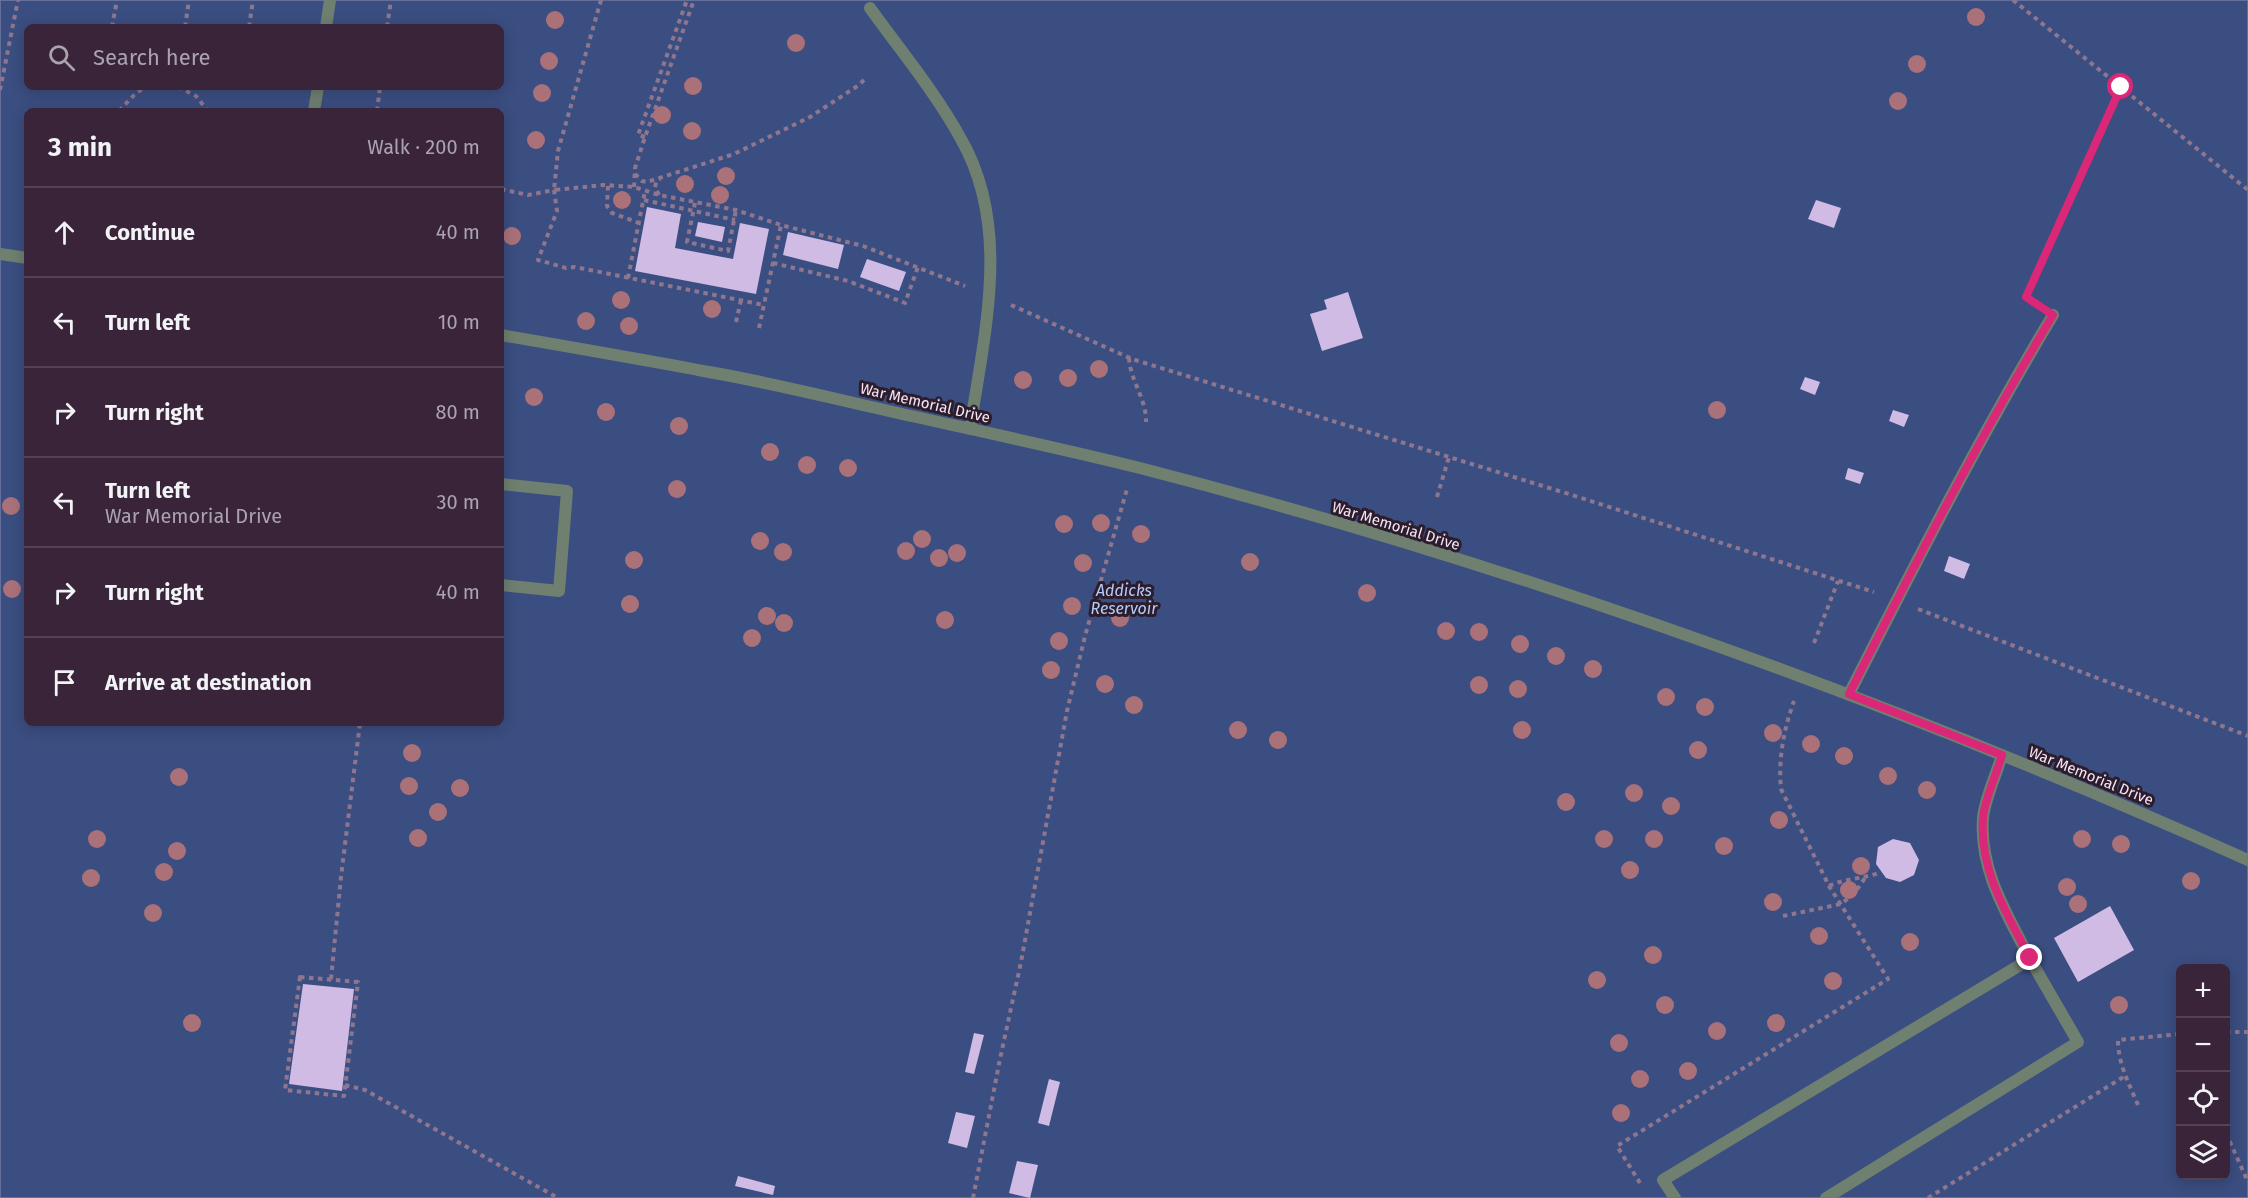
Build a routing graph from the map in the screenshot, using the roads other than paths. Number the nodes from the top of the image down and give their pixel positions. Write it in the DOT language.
graph roads {
  1 [pos="330,0"];
  2 [pos="870,8"];
  3 [pos="326,24"];
  4 [pos="318,90"];
  5 [pos="314,108"];
  6 [pos="0,254"];
  7 [pos="24,258"];
  8 [pos="2053,315"];
  9 [pos="504,336"];
  10 [pos="970,429"];
  11 [pos="504,484"];
  12 [pos="504,585"];
  13 [pos="1849,694"];
  14 [pos="2002,755"];
  15 [pos="2248,860"];
  16 [pos="2030,958"];
  17 [pos="1675,1198"];
  18 [pos="1826,1198"];
  1 -- 3 [label="street"];
  2 -- 10 [label="street"];
  4 -- 5 [label="street"];
  6 -- 7 [label="street"];
  8 -- 13 [label="street"];
  9 -- 10 [label="street, War Memorial Drive"];
  10 -- 13 [label="street, War Memorial Drive"];
  11 -- 12 [label="street"];
  13 -- 14 [label="street, War Memorial Drive"];
  14 -- 15 [label="street, War Memorial Drive"];
  14 -- 16 [label="street"];
  16 -- 17 [label="street"];
  16 -- 18 [label="street"];
}
